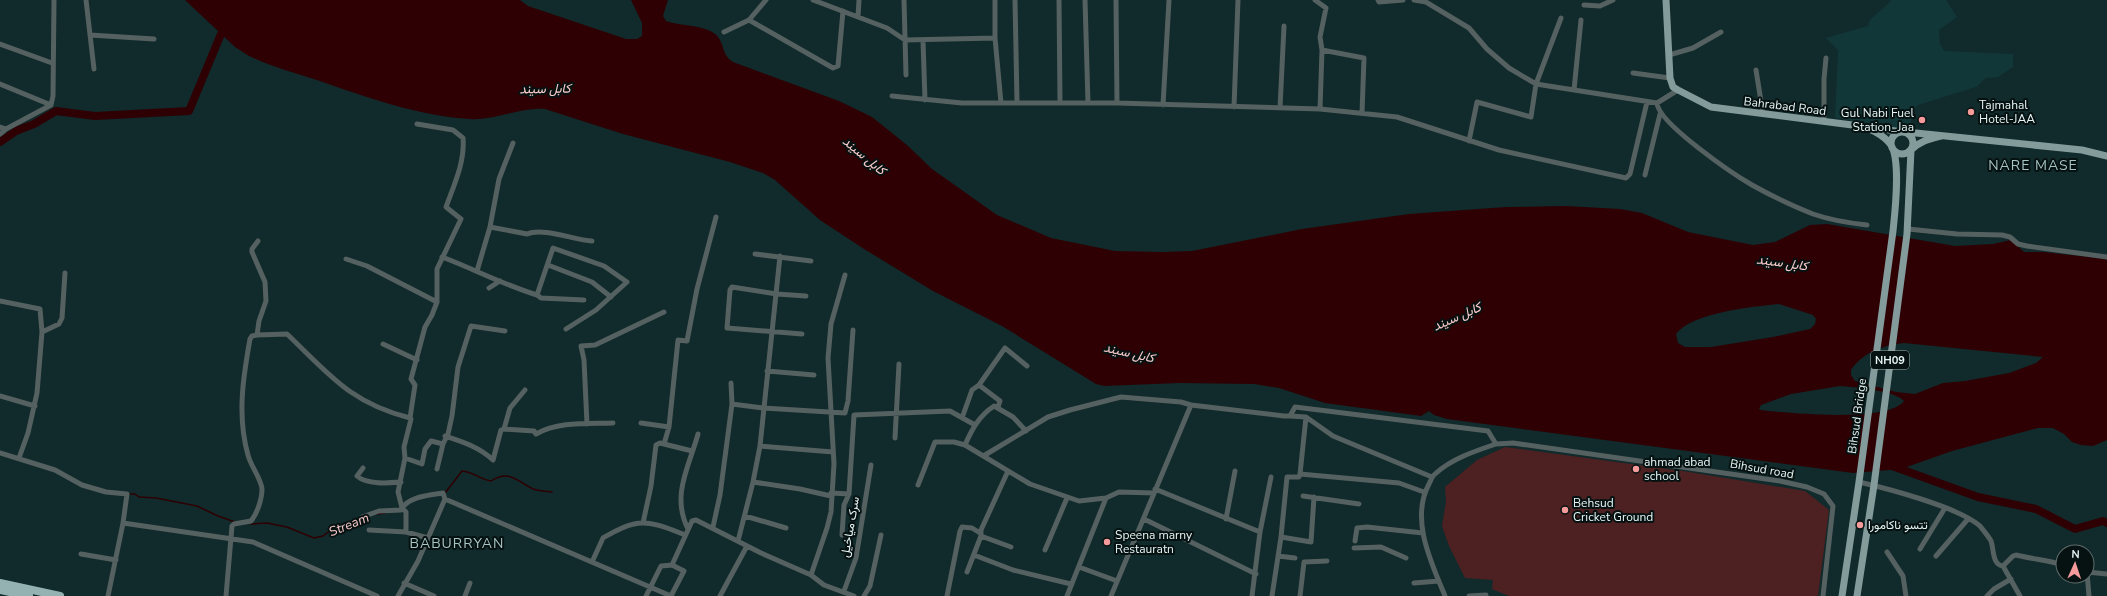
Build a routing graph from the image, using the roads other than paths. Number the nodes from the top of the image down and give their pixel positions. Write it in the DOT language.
graph roads {
  1 [pos="54,0"];
  2 [pos="86,0"];
  3 [pos="766,0"];
  4 [pos="813,0"];
  5 [pos="859,0"];
  6 [pos="904,0"];
  7 [pos="995,0"];
  8 [pos="1015,0"];
  9 [pos="1059,0"];
  10 [pos="1086,0"];
  11 [pos="1116,0"];
  12 [pos="1169,0"];
  13 [pos="1238,0"];
  14 [pos="1315,0"];
  15 [pos="1378,0"];
  16 [pos="1403,0"];
  17 [pos="1414,0"];
  18 [pos="1666,0"];
  19 [pos="1609,1"];
  20 [pos="1584,5"];
  21 [pos="843,11"];
  22 [pos="858,17"];
  23 [pos="1561,18"];
  24 [pos="749,20"];
  25 [pos="1581,20"];
  26 [pos="1284,26"];
  27 [pos="724,32"];
  28 [pos="1721,32"];
  29 [pos="90,35"];
  30 [pos="154,38"];
  31 [pos="995,38"];
  32 [pos="905,40"];
  33 [pos="923,41"];
  34 [pos="0,44"];
  35 [pos="1322,50"];
  36 [pos="1669,55"];
  37 [pos="1826,58"];
  38 [pos="52,63"];
  39 [pos="94,69"];
  40 [pos="1756,70"];
  41 [pos="1633,73"];
  42 [pos="906,75"];
  43 [pos="1670,78"];
  44 [pos="0,84"];
  45 [pos="1536,84"];
  46 [pos="1574,90"];
  47 [pos="1678,90"];
  48 [pos="892,96"];
  49 [pos="925,100"];
  50 [pos="1017,102"];
  51 [pos="1060,102"];
  52 [pos="1647,102"];
  53 [pos="1001,103"];
  54 [pos="1088,103"];
  55 [pos="1117,103"];
  56 [pos="1656,103"];
  57 [pos="51,105"];
  58 [pos="1163,105"];
  59 [pos="1234,107"];
  60 [pos="1280,108"];
  61 [pos="1320,109"];
  62 [pos="1362,113"];
  63 [pos="1660,114"];
  64 [pos="1763,114"];
  65 [pos="1824,122"];
  66 [pos="417,124"];
  67 [pos="1860,126"];
  68 [pos="0,127"];
  69 [pos="6,129"];
  70 [pos="1903,132"];
  71 [pos="0,134"];
  72 [pos="1941,136"];
  73 [pos="1469,141"];
  74 [pos="513,143"];
  75 [pos="1892,147"];
  76 [pos="1911,150"];
  77 [pos="2107,156"];
  78 [pos="1645,175"];
  79 [pos="716,217"];
  80 [pos="1867,226"];
  81 [pos="490,227"];
  82 [pos="1907,232"];
  83 [pos="258,241"];
  84 [pos="592,241"];
  85 [pos="754,254"];
  86 [pos="780,256"];
  87 [pos="442,257"];
  88 [pos="2107,257"];
  89 [pos="346,259"];
  90 [pos="811,261"];
  91 [pos="548,265"];
  92 [pos="477,271"];
  93 [pos="65,273"];
  94 [pos="845,275"];
  95 [pos="500,281"];
  96 [pos="489,288"];
  97 [pos="777,294"];
  98 [pos="537,295"];
  99 [pos="806,296"];
  100 [pos="611,297"];
  101 [pos="584,300"];
  102 [pos="0,301"];
  103 [pos="437,302"];
  104 [pos="664,312"];
  105 [pos="566,329"];
  106 [pos="853,330"];
  107 [pos="505,331"];
  108 [pos="42,332"];
  109 [pos="772,333"];
  110 [pos="802,334"];
  111 [pos="257,335"];
  112 [pos="383,344"];
  113 [pos="417,360"];
  114 [pos="899,364"];
  115 [pos="1027,366"];
  116 [pos="768,371"];
  117 [pos="814,375"];
  118 [pos="731,383"];
  119 [pos="979,385"];
  120 [pos="525,390"];
  121 [pos="0,396"];
  122 [pos="732,404"];
  123 [pos="1190,405"];
  124 [pos="35,406"];
  125 [pos="998,407"];
  126 [pos="763,408"];
  127 [pos="830,413"];
  128 [pos="896,413"];
  129 [pos="1290,416"];
  130 [pos="1306,417"];
  131 [pos="410,418"];
  132 [pos="962,418"];
  133 [pos="613,423"];
  134 [pos="641,423"];
  135 [pos="587,424"];
  136 [pos="974,425"];
  137 [pos="669,428"];
  138 [pos="504,429"];
  139 [pos="1026,431"];
  140 [pos="698,434"];
  141 [pos="445,436"];
  142 [pos="895,438"];
  143 [pos="443,444"];
  144 [pos="664,444"];
  145 [pos="1496,444"];
  146 [pos="965,445"];
  147 [pos="760,446"];
  148 [pos="692,451"];
  149 [pos="833,452"];
  150 [pos="0,453"];
  151 [pos="986,455"];
  152 [pos="19,458"];
  153 [pos="404,458"];
  154 [pos="871,465"];
  155 [pos="363,468"];
  156 [pos="437,469"];
  157 [pos="1008,470"];
  158 [pos="1235,471"];
  159 [pos="1300,474"];
  160 [pos="1432,476"];
  161 [pos="1271,477"];
  162 [pos="401,482"];
  163 [pos="753,482"];
  164 [pos="1859,482"];
  165 [pos="918,485"];
  166 [pos="1874,485"];
  167 [pos="1155,491"];
  168 [pos="1424,492"];
  169 [pos="831,494"];
  170 [pos="849,494"];
  171 [pos="444,496"];
  172 [pos="1303,496"];
  173 [pos="1314,497"];
  174 [pos="1067,498"];
  175 [pos="1106,498"];
  176 [pos="1359,504"];
  177 [pos="1945,508"];
  178 [pos="404,510"];
  179 [pos="362,516"];
  180 [pos="745,516"];
  181 [pos="1144,519"];
  182 [pos="1226,519"];
  183 [pos="1968,519"];
  184 [pos="123,523"];
  185 [pos="643,523"];
  186 [pos="713,527"];
  187 [pos="786,528"];
  188 [pos="688,529"];
  189 [pos="368,530"];
  190 [pos="406,532"];
  191 [pos="1260,532"];
  192 [pos="1423,533"];
  193 [pos="685,535"];
  194 [pos="842,535"];
  195 [pos="881,535"];
  196 [pos="981,535"];
  197 [pos="1281,537"];
  198 [pos="230,538"];
  199 [pos="428,538"];
  200 [pos="1355,540"];
  201 [pos="738,541"];
  202 [pos="747,546"];
  203 [pos="1011,547"];
  204 [pos="1354,548"];
  205 [pos="1920,549"];
  206 [pos="1045,550"];
  207 [pos="1887,552"];
  208 [pos="81,554"];
  209 [pos="974,555"];
  210 [pos="1278,556"];
  211 [pos="1936,556"];
  212 [pos="1295,558"];
  213 [pos="1406,558"];
  214 [pos="116,560"];
  215 [pos="1327,561"];
  216 [pos="592,562"];
  217 [pos="2055,562"];
  218 [pos="672,565"];
  219 [pos="2003,566"];
  220 [pos="1079,567"];
  221 [pos="967,572"];
  222 [pos="1256,574"];
  223 [pos="2107,574"];
  224 [pos="811,575"];
  225 [pos="2010,579"];
  226 [pos="1117,581"];
  227 [pos="1439,581"];
  228 [pos="0,583"];
  229 [pos="404,583"];
  230 [pos="1414,583"];
  231 [pos="470,584"];
  232 [pos="1071,584"];
  233 [pos="650,587"];
  234 [pos="0,590"];
  235 [pos="844,591"];
  236 [pos="423,594"];
  237 [pos="1486,594"];
  238 [pos="30,596"];
  239 [pos="60,596"];
  240 [pos="108,596"];
  241 [pos="226,596"];
  242 [pos="377,596"];
  243 [pos="398,596"];
  244 [pos="434,596"];
  245 [pos="465,596"];
  246 [pos="646,596"];
  247 [pos="671,596"];
  248 [pos="720,596"];
  249 [pos="854,596"];
  250 [pos="864,596"];
  251 [pos="947,596"];
  252 [pos="1067,596"];
  253 [pos="1111,596"];
  254 [pos="1252,596"];
  255 [pos="1272,596"];
  256 [pos="1300,596"];
  257 [pos="1444,596"];
  258 [pos="1469,596"];
  259 [pos="1823,596"];
  260 [pos="1842,596"];
  261 [pos="1857,596"];
  262 [pos="1906,596"];
  263 [pos="1987,596"];
  264 [pos="2020,596"];
  265 [pos="2089,596"];
  1 -- 38 [label="street"];
  2 -- 29 [label="street"];
  3 -- 24 [label="street"];
  4 -- 21 [label="street"];
  5 -- 22 [label="street"];
  6 -- 32 [label="street"];
  7 -- 31 [label="street"];
  8 -- 50 [label="street"];
  9 -- 51 [label="street"];
  10 -- 54 [label="street"];
  11 -- 55 [label="street"];
  12 -- 58 [label="street"];
  13 -- 59 [label="street"];
  14 -- 35 [label="street"];
  15 -- 16 [label="street"];
  17 -- 45 [label="street"];
  18 -- 36 [label="main road"];
  19 -- 20 [label="street"];
  21 -- 22 [label="street"];
  21 -- 24 [label="street"];
  22 -- 32 [label="street"];
  23 -- 45 [label="street"];
  24 -- 27 [label="street"];
  25 -- 46 [label="street"];
  26 -- 60 [label="street"];
  28 -- 36 [label="street"];
  29 -- 30 [label="street"];
  29 -- 39 [label="street"];
  31 -- 33 [label="street"];
  31 -- 53 [label="street"];
  32 -- 33 [label="street"];
  32 -- 42 [label="street"];
  33 -- 49 [label="street"];
  34 -- 38 [label="street"];
  35 -- 61 [label="street"];
  35 -- 62 [label="street"];
  36 -- 43 [label="main road"];
  37 -- 65 [label="street"];
  38 -- 57 [label="street"];
  40 -- 64 [label="street"];
  41 -- 43 [label="street"];
  43 -- 47 [label="main road, Bahrabad Road"];
  44 -- 57 [label="street"];
  45 -- 46 [label="street"];
  45 -- 73 [label="street"];
  46 -- 52 [label="street"];
  47 -- 56 [label="street"];
  47 -- 64 [label="main road, Bahrabad Road"];
  48 -- 49 [label="street"];
  49 -- 53 [label="street"];
  50 -- 51 [label="street"];
  50 -- 53 [label="street"];
  51 -- 54 [label="street"];
  52 -- 56 [label="street"];
  52 -- 73 [label="street"];
  54 -- 55 [label="street"];
  55 -- 58 [label="street"];
  56 -- 63 [label="street"];
  57 -- 69 [label="street"];
  58 -- 59 [label="street"];
  59 -- 60 [label="street"];
  60 -- 61 [label="street"];
  61 -- 62 [label="street"];
  62 -- 73 [label="street"];
  63 -- 78 [label="street"];
  63 -- 80 [label="street"];
  64 -- 65 [label="main road, Bahrabad Road"];
  65 -- 67 [label="main road, Bahrabad Road"];
  66 -- 87 [label="street"];
  67 -- 70 [label="main road"];
  67 -- 75 [label="main road, Bahrabad Road"];
  68 -- 69 [label="street"];
  69 -- 71 [label="street"];
  70 -- 72 [label="main road"];
  70 -- 75 [label="main road"];
  70 -- 76 [label="main road, NH09"];
  72 -- 76 [label="main road"];
  72 -- 77 [label="main road"];
  74 -- 81 [label="street"];
  75 -- 76 [label="main road"];
  75 -- 164 [label="main road, Bihsud Bridge / NH09"];
  76 -- 82 [label="main road, NH09"];
  79 -- 137 [label="street"];
  81 -- 84 [label="street"];
  81 -- 92 [label="street"];
  82 -- 88 [label="street"];
  82 -- 166 [label="main road, NH09"];
  83 -- 111 [label="street"];
  85 -- 86 [label="street"];
  86 -- 90 [label="street"];
  86 -- 97 [label="street"];
  87 -- 92 [label="street"];
  87 -- 103 [label="street"];
  89 -- 103 [label="street"];
  91 -- 98 [label="street"];
  91 -- 100 [label="street"];
  91 -- 100 [label="street"];
  92 -- 95 [label="street"];
  93 -- 108 [label="street"];
  94 -- 127 [label="street"];
  95 -- 96 [label="street"];
  95 -- 98 [label="street"];
  97 -- 99 [label="street"];
  97 -- 109 [label="street"];
  97 -- 109 [label="street"];
  98 -- 101 [label="street"];
  100 -- 105 [label="street"];
  102 -- 108 [label="street"];
  103 -- 113 [label="street"];
  104 -- 135 [label="street"];
  106 -- 127 [label="street"];
  107 -- 141 [label="street"];
  108 -- 124 [label="street"];
  109 -- 110 [label="street"];
  109 -- 116 [label="street"];
  111 -- 131 [label="street"];
  111 -- 198 [label="street"];
  112 -- 113 [label="street"];
  113 -- 131 [label="street"];
  114 -- 128 [label="street"];
  115 -- 119 [label="street"];
  116 -- 117 [label="street"];
  116 -- 126 [label="street"];
  118 -- 122 [label="street"];
  119 -- 125 [label="street"];
  119 -- 132 [label="street"];
  120 -- 138 [label="street"];
  121 -- 124 [label="street"];
  122 -- 126 [label="street"];
  122 -- 186 [label="street"];
  123 -- 129 [label="street"];
  123 -- 139 [label="street"];
  123 -- 167 [label="street"];
  124 -- 152 [label="street"];
  125 -- 136 [label="street"];
  125 -- 139 [label="street"];
  126 -- 127 [label="street"];
  126 -- 147 [label="street"];
  127 -- 149 [label="street"];
  128 -- 132 [label="street"];
  128 -- 142 [label="street"];
  128 -- 170 [label="street"];
  129 -- 130 [label="street"];
  129 -- 145 [label="street"];
  130 -- 159 [label="street"];
  130 -- 160 [label="street"];
  131 -- 153 [label="street"];
  132 -- 136 [label="street"];
  133 -- 135 [label="street"];
  134 -- 137 [label="street"];
  135 -- 138 [label="street"];
  136 -- 146 [label="street"];
  137 -- 144 [label="street"];
  138 -- 141 [label="street"];
  139 -- 151 [label="street"];
  140 -- 148 [label="street"];
  141 -- 143 [label="street"];
  143 -- 153 [label="street"];
  143 -- 156 [label="street"];
  144 -- 148 [label="street"];
  144 -- 185 [label="street"];
  145 -- 160 [label="street, Bihsud road"];
  145 -- 259 [label="street, Bihsud road"];
  146 -- 151 [label="street"];
  146 -- 165 [label="street"];
  147 -- 149 [label="street"];
  147 -- 163 [label="street"];
  148 -- 188 [label="street"];
  149 -- 169 [label="street"];
  150 -- 152 [label="street"];
  151 -- 157 [label="street"];
  152 -- 184 [label="street"];
  153 -- 162 [label="street"];
  154 -- 235 [label="street, سرک میاخیل"];
  155 -- 162 [label="street"];
  157 -- 174 [label="street"];
  157 -- 196 [label="street"];
  158 -- 182 [label="street"];
  159 -- 168 [label="street"];
  159 -- 197 [label="street"];
  160 -- 168 [label="street"];
  161 -- 191 [label="street"];
  162 -- 178 [label="street"];
  163 -- 169 [label="street"];
  163 -- 180 [label="street"];
  164 -- 166 [label="street"];
  164 -- 260 [label="main road, NH09"];
  166 -- 177 [label="street"];
  166 -- 261 [label="main road, NH09"];
  167 -- 175 [label="street"];
  167 -- 181 [label="street"];
  167 -- 182 [label="street"];
  168 -- 192 [label="street"];
  169 -- 170 [label="street"];
  169 -- 224 [label="street"];
  170 -- 194 [label="street"];
  171 -- 178 [label="street"];
  171 -- 199 [label="street"];
  171 -- 216 [label="street"];
  172 -- 173 [label="street"];
  173 -- 176 [label="street"];
  173 -- 197 [label="street"];
  174 -- 175 [label="street"];
  174 -- 206 [label="street"];
  175 -- 220 [label="street"];
  177 -- 183 [label="street"];
  177 -- 205 [label="street"];
  178 -- 179 [label="street"];
  178 -- 190 [label="street"];
  180 -- 187 [label="street"];
  180 -- 201 [label="street"];
  181 -- 222 [label="street"];
  181 -- 226 [label="street"];
  182 -- 191 [label="street"];
  183 -- 211 [label="street"];
  183 -- 219 [label="street"];
  184 -- 198 [label="street"];
  184 -- 214 [label="street"];
  185 -- 193 [label="street"];
  185 -- 216 [label="street"];
  186 -- 188 [label="street"];
  186 -- 201 [label="street"];
  188 -- 193 [label="street"];
  189 -- 190 [label="street"];
  190 -- 199 [label="street"];
  191 -- 222 [label="street"];
  192 -- 200 [label="street"];
  192 -- 227 [label="street"];
  193 -- 218 [label="street"];
  195 -- 250 [label="street"];
  196 -- 203 [label="street"];
  196 -- 209 [label="street"];
  196 -- 251 [label="street"];
  197 -- 210 [label="street"];
  198 -- 241 [label="street"];
  198 -- 242 [label="street"];
  199 -- 229 [label="street"];
  201 -- 202 [label="street"];
  202 -- 224 [label="street"];
  202 -- 248 [label="street"];
  204 -- 213 [label="street"];
  207 -- 262 [label="street"];
  208 -- 214 [label="street"];
  209 -- 221 [label="street"];
  209 -- 232 [label="street"];
  210 -- 212 [label="street"];
  210 -- 255 [label="street"];
  214 -- 240 [label="street"];
  215 -- 256 [label="street"];
  216 -- 233 [label="street"];
  217 -- 219 [label="street"];
  218 -- 233 [label="street"];
  218 -- 247 [label="street"];
  219 -- 225 [label="street"];
  220 -- 226 [label="street"];
  220 -- 232 [label="street"];
  222 -- 254 [label="street"];
  223 -- 265 [label="street"];
  224 -- 235 [label="street"];
  225 -- 263 [label="street"];
  225 -- 264 [label="street"];
  226 -- 253 [label="street"];
  227 -- 230 [label="street"];
  227 -- 257 [label="street"];
  228 -- 239 [label="highway"];
  229 -- 236 [label="street"];
  229 -- 243 [label="street"];
  231 -- 245 [label="street"];
  232 -- 252 [label="street"];
  233 -- 246 [label="street"];
  233 -- 247 [label="street"];
  234 -- 238 [label="highway"];
  235 -- 249 [label="street"];
  236 -- 244 [label="street"];
  237 -- 258 [label="street"];
}
